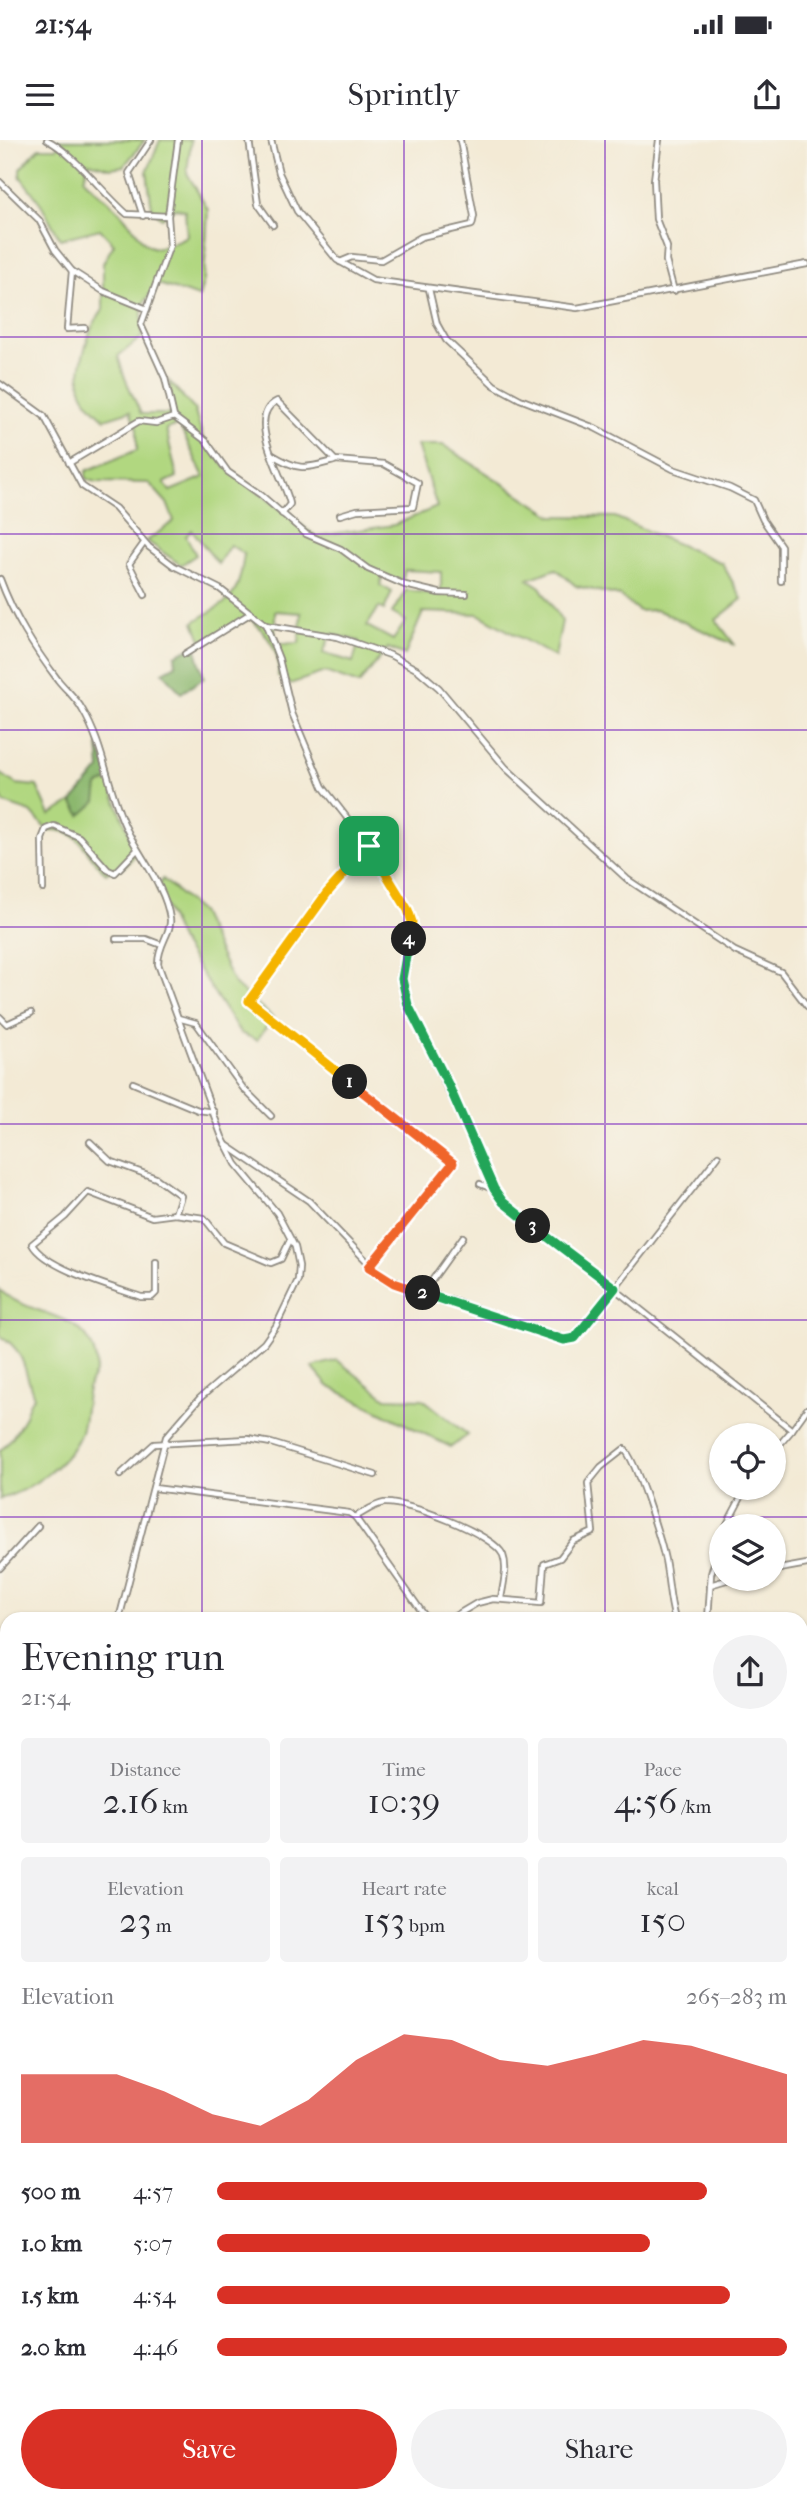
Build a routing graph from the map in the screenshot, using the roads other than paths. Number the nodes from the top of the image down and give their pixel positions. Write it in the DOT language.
graph roads {
  1 [pos="47,140"];
  2 [pos="151,140"];
  3 [pos="178,140"];
  4 [pos="249,140"];
  5 [pos="271,140"];
  6 [pos="460,140"];
  7 [pos="659,140"];
  8 [pos="0,182"];
  9 [pos="143,216"];
  10 [pos="168,216"];
  11 [pos="273,225"];
  12 [pos="340,262"];
  13 [pos="807,264"];
  14 [pos="72,271"];
  15 [pos="429,289"];
  16 [pos="674,291"];
  17 [pos="147,309"];
  18 [pos="85,328"];
  19 [pos="0,384"];
  20 [pos="174,417"];
  21 [pos="270,454"];
  22 [pos="335,460"];
  23 [pos="69,463"];
  24 [pos="282,514"];
  25 [pos="340,515"];
  26 [pos="144,543"];
  27 [pos="0,579"];
  28 [pos="782,581"];
  29 [pos="466,594"];
  30 [pos="145,595"];
  31 [pos="251,613"];
  32 [pos="265,625"];
  33 [pos="185,653"];
  34 [pos="369,846"];
  35 [pos="137,850"];
  36 [pos="43,889"];
  37 [pos="116,939"];
  38 [pos="160,944"];
  39 [pos="807,1006"];
  40 [pos="31,1013"];
  41 [pos="0,1017"];
  42 [pos="178,1018"];
  43 [pos="133,1083"];
  44 [pos="214,1112"];
  45 [pos="271,1116"];
  46 [pos="90,1142"];
  47 [pos="225,1143"];
  48 [pos="718,1156"];
  49 [pos="480,1184"];
  50 [pos="494,1189"];
  51 [pos="175,1213"];
  52 [pos="463,1237"];
  53 [pos="290,1239"];
  54 [pos="156,1262"];
  55 [pos="369,1267"];
  56 [pos="615,1288"];
  57 [pos="423,1293"];
  58 [pos="807,1409"];
  59 [pos="792,1430"];
  60 [pos="786,1437"];
  61 [pos="164,1442"];
  62 [pos="120,1475"];
  63 [pos="374,1475"];
  64 [pos="154,1488"];
  65 [pos="355,1517"];
  66 [pos="38,1526"];
  67 [pos="807,1564"];
  68 [pos="0,1568"];
  69 [pos="786,1568"];
  70 [pos="710,1591"];
  71 [pos="501,1598"];
  72 [pos="121,1612"];
  73 [pos="422,1612"];
  74 [pos="462,1612"];
  75 [pos="674,1612"];
  76 [pos="708,1612"];
  1 -- 9 [label="street"];
  2 -- 9 [label="street"];
  3 -- 10 [label="street"];
  4 -- 11 [label="street"];
  5 -- 12 [label="street"];
  6 -- 12 [label="street"];
  7 -- 16 [label="street"];
  8 -- 14 [label="street"];
  9 -- 10 [label="street"];
  10 -- 17 [label="street"];
  12 -- 15 [label="street"];
  13 -- 16 [label="street"];
  14 -- 17 [label="street"];
  14 -- 18 [label="street"];
  15 -- 16 [label="street"];
  15 -- 28 [label="street"];
  17 -- 20 [label="street"];
  19 -- 23 [label="street"];
  20 -- 23 [label="street"];
  20 -- 24 [label="street"];
  21 -- 22 [label="street"];
  21 -- 22 [label="street"];
  21 -- 24 [label="street"];
  22 -- 25 [label="street"];
  23 -- 26 [label="street"];
  24 -- 29 [label="street"];
  26 -- 30 [label="street"];
  26 -- 31 [label="street"];
  27 -- 35 [label="street"];
  31 -- 32 [label="street"];
  31 -- 33 [label="street"];
  32 -- 34 [label="street"];
  32 -- 39 [label="street"];
  34 -- 50 [label="street"];
  34 -- 55 [label="street"];
  35 -- 36 [label="street"];
  35 -- 38 [label="street"];
  37 -- 38 [label="street"];
  38 -- 42 [label="street"];
  40 -- 41 [label="street"];
  42 -- 44 [label="street"];
  42 -- 45 [label="street"];
  43 -- 44 [label="street"];
  44 -- 47 [label="street"];
  46 -- 51 [label="street"];
  47 -- 53 [label="street"];
  47 -- 55 [label="street"];
  48 -- 56 [label="street"];
  49 -- 50 [label="street"];
  50 -- 56 [label="street"];
  51 -- 53 [label="street"];
  51 -- 54 [label="street"];
  52 -- 57 [label="street"];
  53 -- 61 [label="street"];
  55 -- 57 [label="street"];
  56 -- 57 [label="street"];
  56 -- 59 [label="street"];
  58 -- 59 [label="street"];
  59 -- 60 [label="street"];
  61 -- 62 [label="street"];
  61 -- 63 [label="street"];
  61 -- 64 [label="street"];
  64 -- 65 [label="street"];
  64 -- 72 [label="street"];
  65 -- 71 [label="street"];
  65 -- 73 [label="street"];
  66 -- 68 [label="street"];
  67 -- 69 [label="street"];
  70 -- 76 [label="street"];
  71 -- 74 [label="street"];
  71 -- 75 [label="street"];
}
